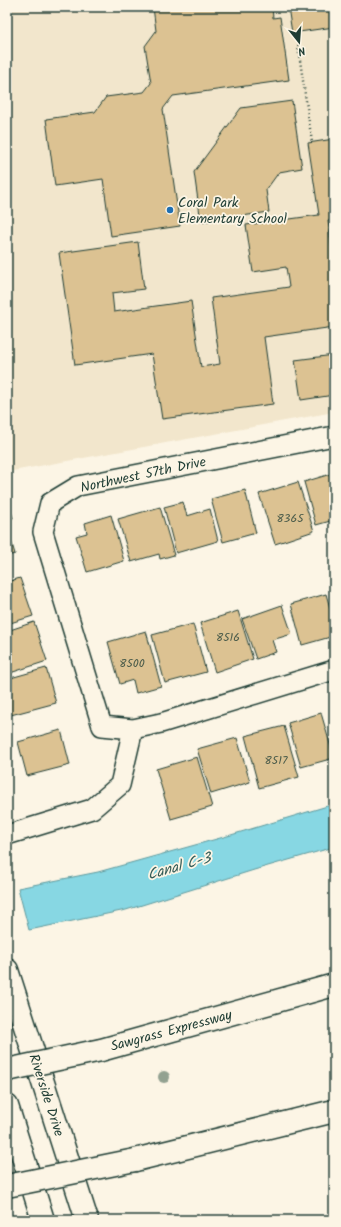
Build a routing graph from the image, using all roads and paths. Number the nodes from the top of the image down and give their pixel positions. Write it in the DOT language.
graph roads {
  1 [pos="296,33"];
  2 [pos="312,142"];
  3 [pos="334,436"];
  4 [pos="334,670"];
  5 [pos="133,729"];
  6 [pos="7,834"];
  7 [pos="7,970"];
  8 [pos="334,986"];
  9 [pos="7,1070"];
  10 [pos="7,1106"];
  11 [pos="334,1111"];
  12 [pos="7,1186"];
  13 [pos="43,1220"];
  14 [pos="87,1220"];
  1 -- 2 [label="path"];
  3 -- 5 [label="street, Northwest 57th Drive"];
  4 -- 5 [label="street, Northwest 57th Drive"];
  5 -- 6 [label="street"];
  7 -- 14 [label="main road, Riverside Drive"];
  8 -- 9 [label="main road, Sawgrass Expressway, bridge"];
  10 -- 13 [label="main road"];
  11 -- 12 [label="main road, bridge"];
}
